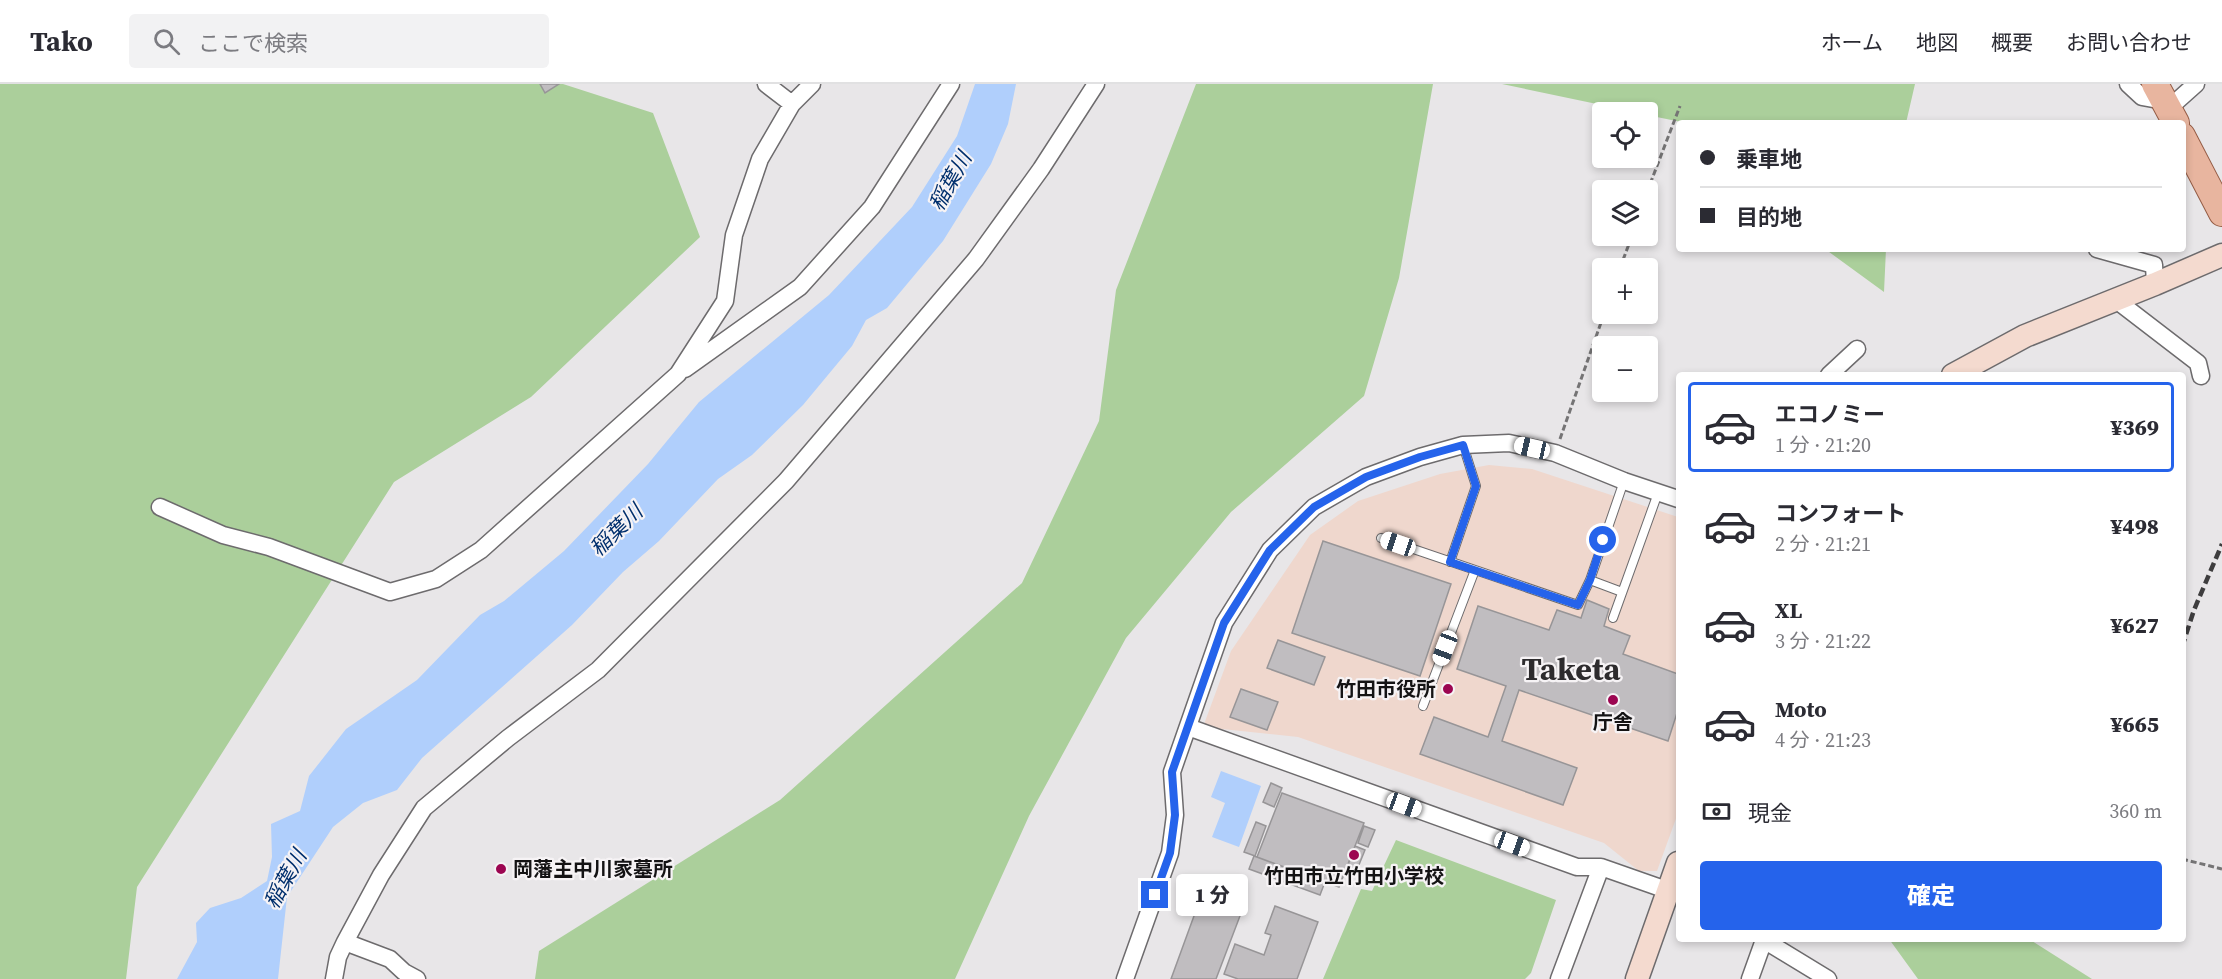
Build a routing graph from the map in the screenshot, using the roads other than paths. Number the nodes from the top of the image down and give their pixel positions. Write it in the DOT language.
graph roads {
  1 [pos="766,84"];
  2 [pos="812,84"];
  3 [pos="951,84"];
  4 [pos="1096,84"];
  5 [pos="2128,84"];
  6 [pos="2196,84"];
  7 [pos="792,104"];
  8 [pos="2166,104"];
  9 [pos="2186,144"];
  10 [pos="2222,213"];
  11 [pos="2108,252"];
  12 [pos="2222,255"];
  13 [pos="2156,284"];
  14 [pos="2116,300"];
  15 [pos="1857,349"];
  16 [pos="1832,372"];
  17 [pos="1959,372"];
  18 [pos="678,374"];
  19 [pos="2201,376"];
  20 [pos="1463,445"];
  21 [pos="1624,481"];
  22 [pos="1658,493"];
  23 [pos="1676,498"];
  24 [pos="160,507"];
  25 [pos="1381,538"];
  26 [pos="1450,562"];
  27 [pos="1475,570"];
  28 [pos="1590,580"];
  29 [pos="1622,592"];
  30 [pos="1613,618"];
  31 [pos="1423,706"];
  32 [pos="1188,727"];
  33 [pos="1601,867"];
  34 [pos="1674,892"];
  35 [pos="345,942"];
  36 [pos="1762,942"];
  37 [pos="1766,942"];
  38 [pos="334,979"];
  39 [pos="417,979"];
  40 [pos="1125,979"];
  41 [pos="1560,979"];
  42 [pos="1637,979"];
  43 [pos="1750,979"];
  44 [pos="1828,979"];
  1 -- 7 [label="street"];
  2 -- 7 [label="street"];
  3 -- 18 [label="street"];
  4 -- 35 [label="street"];
  5 -- 8 [label="street"];
  6 -- 8 [label="street"];
  7 -- 18 [label="street"];
  9 -- 10 [label="main road"];
  11 -- 13 [label="street"];
  12 -- 13 [label="street"];
  13 -- 14 [label="street"];
  14 -- 17 [label="street"];
  14 -- 19 [label="street"];
  15 -- 16 [label="street"];
  18 -- 24 [label="street"];
  20 -- 21 [label="street"];
  20 -- 26 [label="lane"];
  20 -- 32 [label="street"];
  21 -- 22 [label="street"];
  21 -- 28 [label="lane"];
  22 -- 23 [label="street"];
  22 -- 29 [label="lane"];
  25 -- 26 [label="lane"];
  26 -- 27 [label="lane"];
  27 -- 28 [label="lane"];
  27 -- 31 [label="lane"];
  28 -- 29 [label="lane"];
  29 -- 30 [label="lane"];
  32 -- 33 [label="street"];
  32 -- 40 [label="street"];
  33 -- 34 [label="street"];
  33 -- 41 [label="street"];
  34 -- 42 [label="street"];
  35 -- 38 [label="street"];
  35 -- 39 [label="street"];
  36 -- 43 [label="street"];
  37 -- 44 [label="street"];
}
